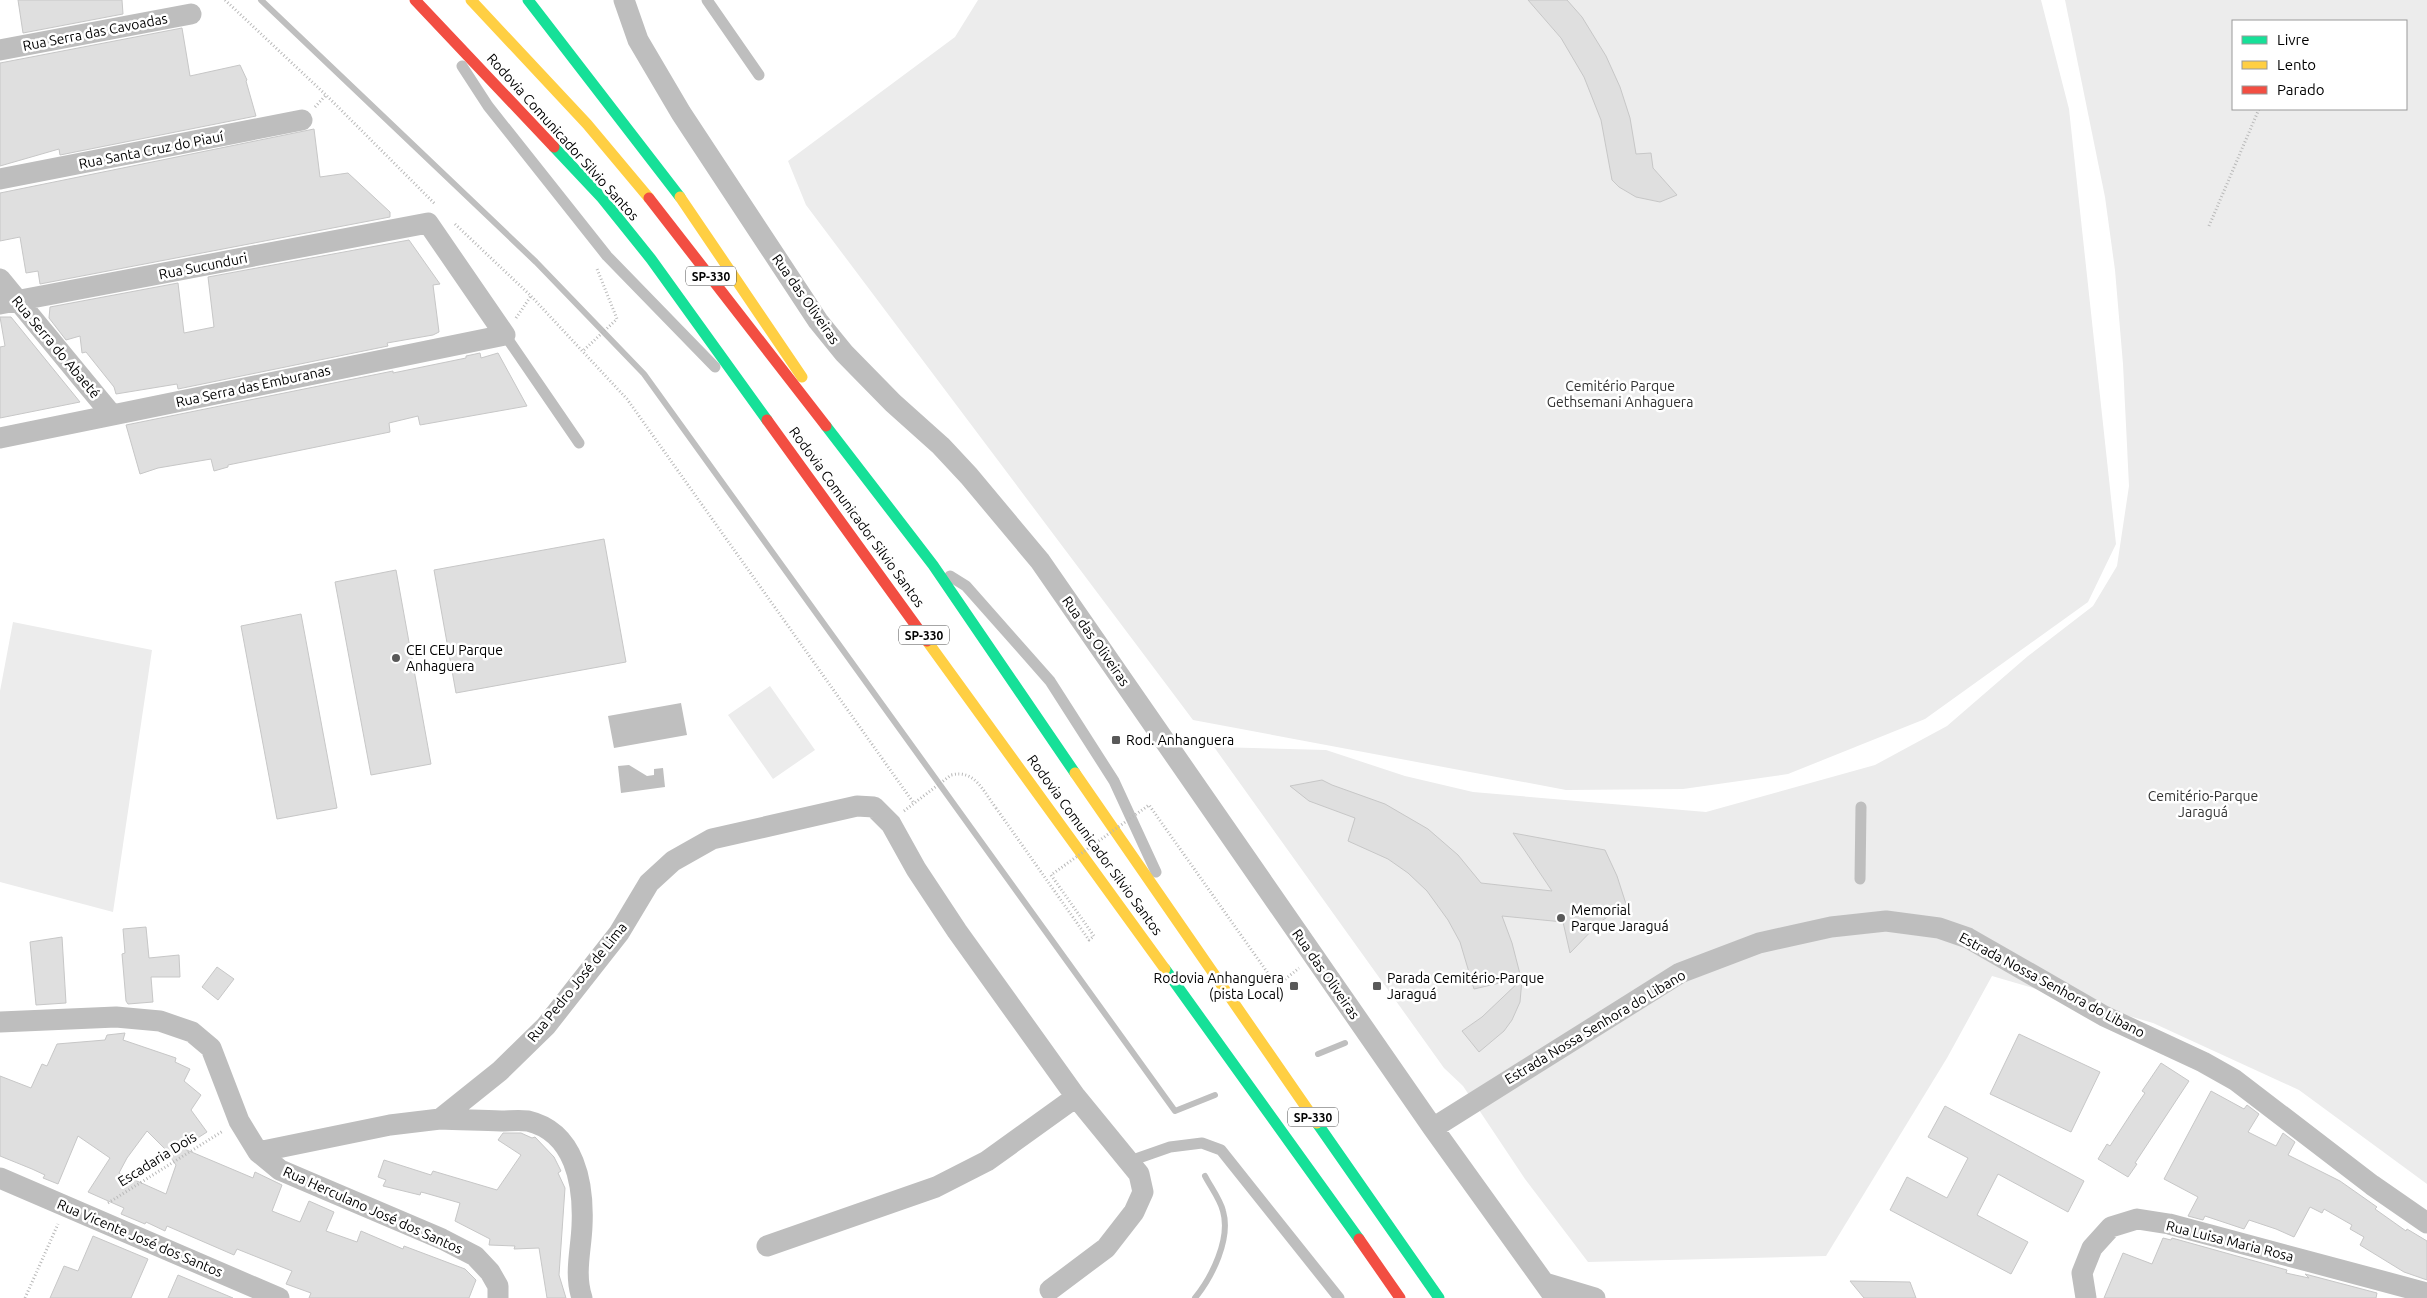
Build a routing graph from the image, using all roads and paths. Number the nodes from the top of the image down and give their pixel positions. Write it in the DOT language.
graph roads {
  1 [pos="225,0"];
  2 [pos="415,0"];
  3 [pos="472,0"];
  4 [pos="528,0"];
  5 [pos="624,0"];
  6 [pos="707,0"];
  7 [pos="424,8"];
  8 [pos="191,14"];
  9 [pos="0,50"];
  10 [pos="759,75"];
  11 [pos="2259,110"];
  12 [pos="302,120"];
  13 [pos="0,179"];
  14 [pos="440,209"];
  15 [pos="453,222"];
  16 [pos="2209,226"];
  17 [pos="0,279"];
  18 [pos="9,302"];
  19 [pos="616,319"];
  20 [pos="505,335"];
  21 [pos="584,350"];
  22 [pos="112,415"];
  23 [pos="773,426"];
  24 [pos="0,438"];
  25 [pos="579,443"];
  26 [pos="864,473"];
  27 [pos="933,565"];
  28 [pos="1861,807"];
  29 [pos="1860,879"];
  30 [pos="1187,937"];
  31 [pos="1313,956"];
  32 [pos="0,1022"];
  33 [pos="1076,1097"];
  34 [pos="440,1119"];
  35 [pos="239,1121"];
  36 [pos="1433,1128"];
  37 [pos="258,1152"];
  38 [pos="1130,1161"];
  39 [pos="0,1178"];
  40 [pos="66,1205"];
  41 [pos="88,1215"];
  42 [pos="2427,1223"];
  43 [pos="767,1246"];
  44 [pos="1050,1290"];
  45 [pos="1550,1291"];
  46 [pos="2427,1293"];
  47 [pos="26,1298"];
  48 [pos="279,1298"];
  49 [pos="498,1298"];
  50 [pos="582,1298"];
  51 [pos="1339,1298"];
  52 [pos="1400,1298"];
  53 [pos="1439,1298"];
  54 [pos="1594,1298"];
  55 [pos="2086,1298"];
  1 -- 14 [label="path"];
  2 -- 7 [label="main road, Rodovia Comunicador Silvio Santos / SP-330"];
  3 -- 26 [label="main road, Rodovia Comunicador Silvio Santos / SP-330"];
  4 -- 26 [label="main road"];
  5 -- 31 [label="street, Rua das Oliveiras"];
  6 -- 10 [label="lane"];
  7 -- 23 [label="main road, Rodovia Comunicador Silvio Santos / SP-330"];
  7 -- 23 [label="lane"];
  8 -- 9 [label="street, Rua Serra das Cavoadas"];
  11 -- 16 [label="path"];
  12 -- 13 [label="street, Rua Santa Cruz do Piauí"];
  15 -- 21 [label="path"];
  17 -- 18 [label="street, Rua Serra do Abaeté"];
  18 -- 20 [label="street, Rua Sucunduri"];
  18 -- 22 [label="street, Rua Serra do Abaeté"];
  19 -- 21 [label="path"];
  20 -- 22 [label="street, Rua Serra das Emburanas"];
  20 -- 25 [label="lane"];
  21 -- 31 [label="path, bridge"];
  22 -- 24 [label="street, Rua Serra das Emburanas"];
  23 -- 52 [label="main road, Rodovia Comunicador Silvio Santos / SP-330"];
  26 -- 27 [label="main road, Rodovia Comunicador Silvio Santos / SP-330"];
  27 -- 30 [label="main road, Rodovia Comunicador Silvio Santos / SP-330"];
  27 -- 30 [label="lane"];
  28 -- 29 [label="lane"];
  30 -- 53 [label="main road, Rodovia Comunicador Silvio Santos / SP-330"];
  31 -- 36 [label="street, Rua das Oliveiras"];
  32 -- 35 [label="street, Rua Herculano José dos Santos"];
  33 -- 34 [label="street, Rua Pedro José de Lima"];
  33 -- 38 [label="street"];
  33 -- 43 [label="street"];
  34 -- 37 [label="street"];
  34 -- 50 [label="street"];
  35 -- 37 [label="street, Rua Herculano José dos Santos"];
  35 -- 41 [label="path, Escadaria Dois"];
  36 -- 42 [label="street, Estrada Nossa Senhora do Libano"];
  36 -- 45 [label="street, Rua das Oliveiras"];
  37 -- 49 [label="street, Rua Herculano José dos Santos"];
  38 -- 44 [label="street"];
  38 -- 51 [label="lane"];
  39 -- 40 [label="street, Rua Vicente José dos Santos"];
  40 -- 41 [label="street, Rua Vicente José dos Santos"];
  40 -- 47 [label="path"];
  41 -- 48 [label="street, Rua Vicente José dos Santos"];
  45 -- 54 [label="street"];
  46 -- 55 [label="street, Rua Luisa Maria Rosa"];
}
